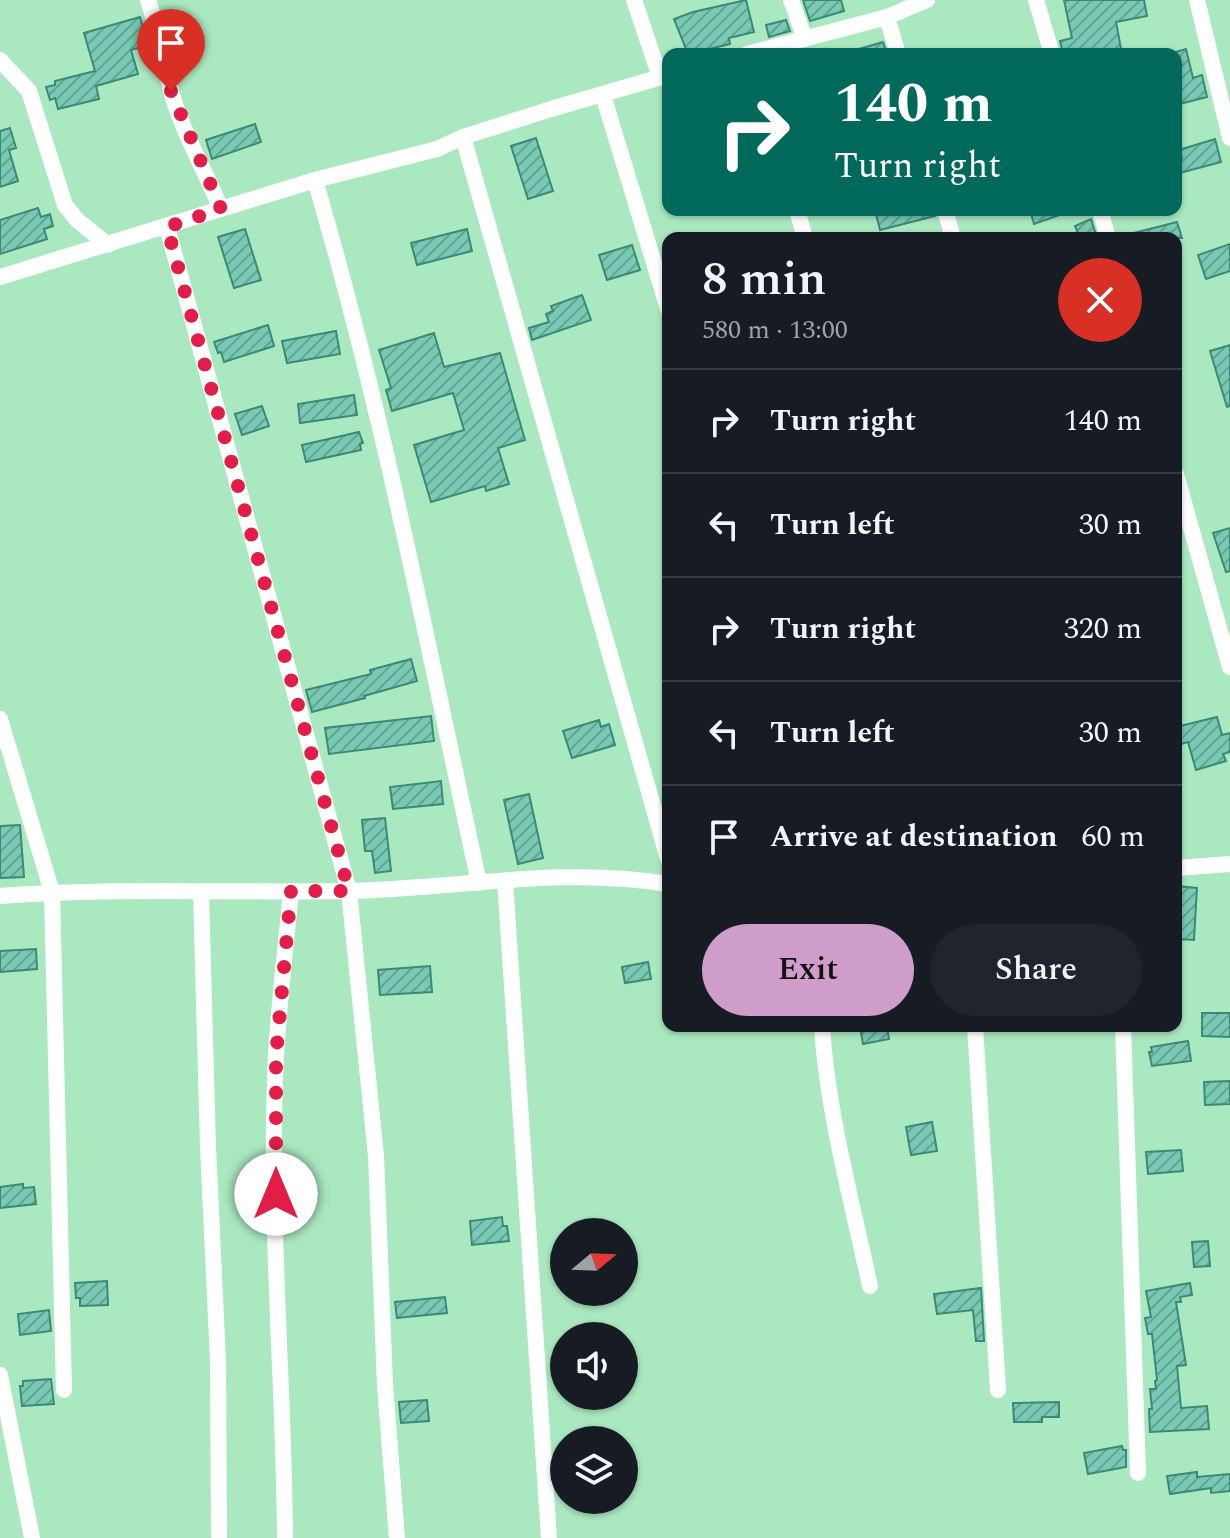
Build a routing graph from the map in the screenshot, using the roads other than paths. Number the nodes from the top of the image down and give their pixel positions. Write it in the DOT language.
graph roads {
  1 [pos="148,0"];
  2 [pos="634,0"];
  3 [pos="791,0"];
  4 [pos="927,0"];
  5 [pos="1036,0"];
  6 [pos="1197,0"];
  7 [pos="887,17"];
  8 [pos="805,39"];
  9 [pos="773,48"];
  10 [pos="896,48"];
  11 [pos="1050,48"];
  12 [pos="0,60"];
  13 [pos="662,71"];
  14 [pos="662,77"];
  15 [pos="603,95"];
  16 [pos="463,137"];
  17 [pos="1230,138"];
  18 [pos="315,180"];
  19 [pos="221,209"];
  20 [pos="167,227"];
  21 [pos="108,245"];
  22 [pos="0,277"];
  23 [pos="662,289"];
  24 [pos="1182,495"];
  25 [pos="1230,667"];
  26 [pos="0,719"];
  27 [pos="662,838"];
  28 [pos="1230,864"];
  29 [pos="1182,868"];
  30 [pos="505,881"];
  31 [pos="479,883"];
  32 [pos="662,883"];
  33 [pos="291,891"];
  34 [pos="349,891"];
  35 [pos="52,892"];
  36 [pos="201,893"];
  37 [pos="0,896"];
  38 [pos="822,1032"];
  39 [pos="975,1032"];
  40 [pos="1123,1032"];
  41 [pos="870,1286"];
  42 [pos="0,1375"];
  43 [pos="64,1390"];
  44 [pos="998,1390"];
  45 [pos="1138,1473"];
  46 [pos="32,1538"];
  47 [pos="219,1538"];
  48 [pos="285,1538"];
  49 [pos="397,1538"];
  50 [pos="549,1538"];
  1 -- 19 [label="street"];
  2 -- 13 [label="street"];
  3 -- 8 [label="street"];
  4 -- 7 [label="street"];
  5 -- 11 [label="street"];
  6 -- 17 [label="street"];
  7 -- 8 [label="street"];
  7 -- 10 [label="street"];
  8 -- 9 [label="street"];
  12 -- 21 [label="street"];
  14 -- 15 [label="street"];
  15 -- 16 [label="street"];
  15 -- 23 [label="street"];
  16 -- 18 [label="street"];
  16 -- 27 [label="street"];
  18 -- 19 [label="street"];
  18 -- 31 [label="street"];
  19 -- 20 [label="street"];
  20 -- 21 [label="street"];
  20 -- 34 [label="street"];
  21 -- 22 [label="street"];
  24 -- 25 [label="street"];
  26 -- 35 [label="street"];
  28 -- 29 [label="street"];
  30 -- 31 [label="street"];
  30 -- 32 [label="street"];
  30 -- 50 [label="street"];
  31 -- 34 [label="street"];
  33 -- 34 [label="street"];
  33 -- 36 [label="street"];
  33 -- 48 [label="street"];
  34 -- 49 [label="street"];
  35 -- 36 [label="street"];
  35 -- 37 [label="street"];
  35 -- 43 [label="street"];
  36 -- 47 [label="street"];
  38 -- 41 [label="street"];
  39 -- 44 [label="street"];
  40 -- 45 [label="street"];
  42 -- 46 [label="street"];
}
